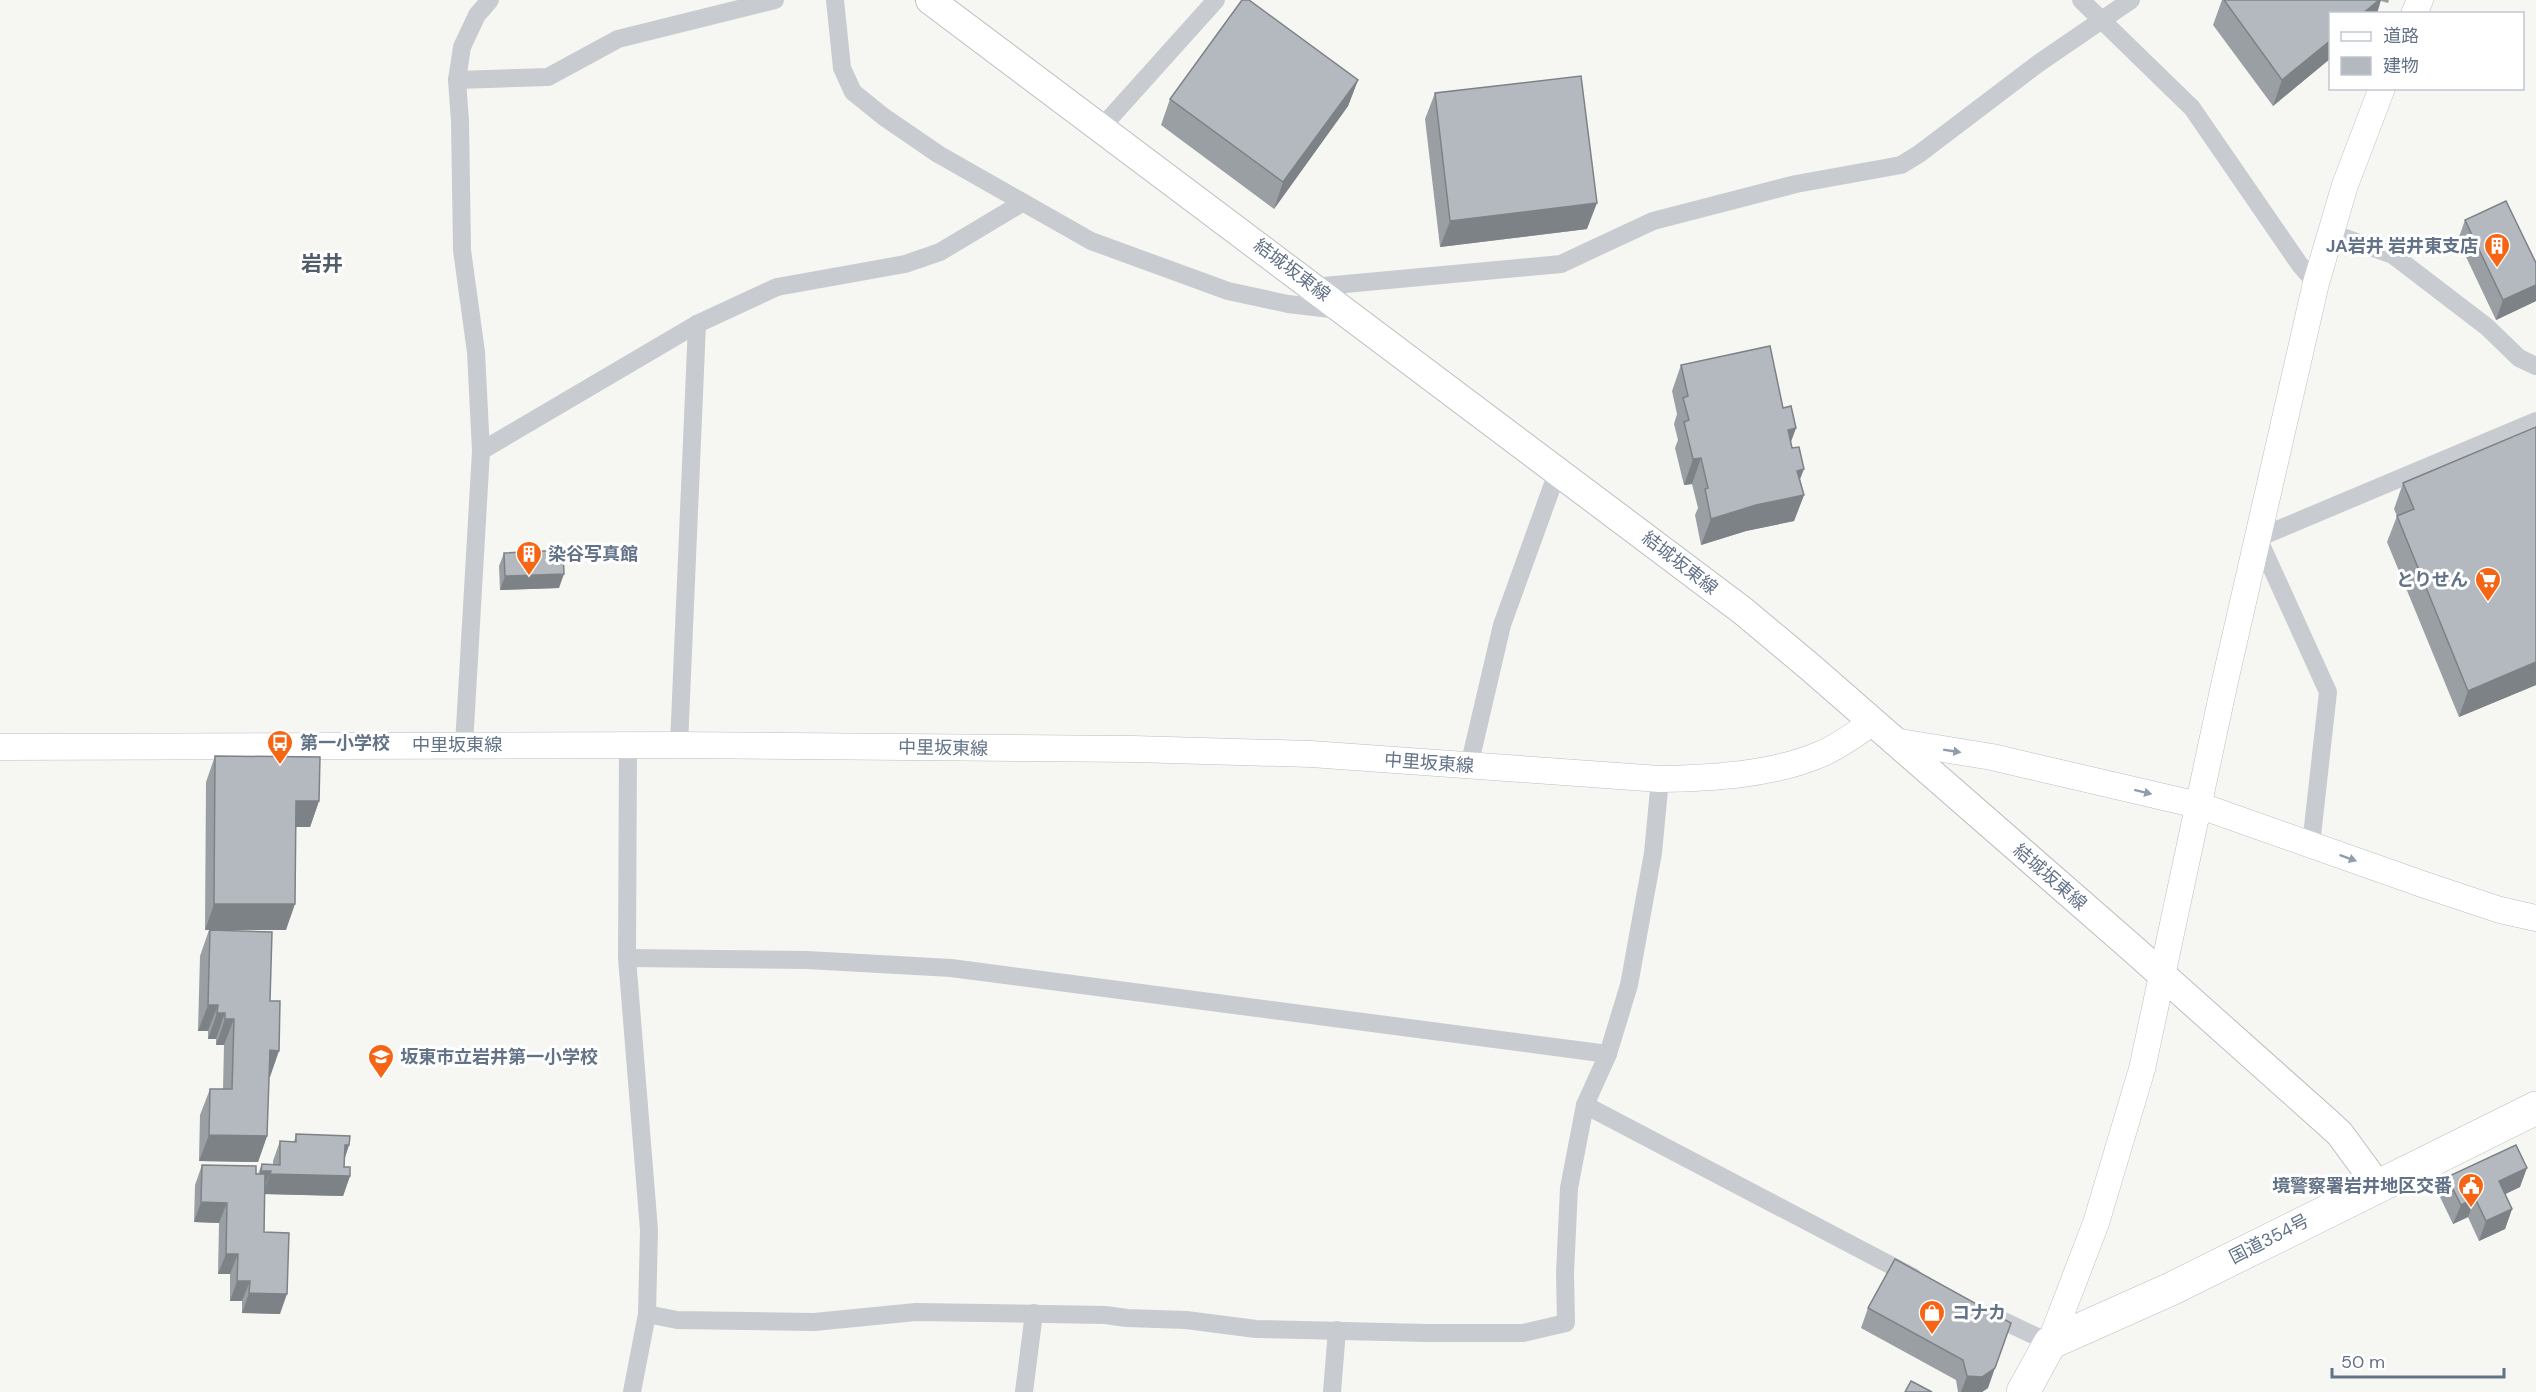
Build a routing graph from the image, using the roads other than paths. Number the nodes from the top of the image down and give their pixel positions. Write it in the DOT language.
graph roads {
  1 [pos="490,0"];
  2 [pos="775,0"];
  3 [pos="835,0"];
  4 [pos="930,0"];
  5 [pos="1216,0"];
  6 [pos="2081,0"];
  7 [pos="2131,0"];
  8 [pos="2100,21"];
  9 [pos="457,80"];
  10 [pos="2381,90"];
  11 [pos="1101,128"];
  12 [pos="1022,203"];
  13 [pos="2331,233"];
  14 [pos="2316,283"];
  15 [pos="1313,287"];
  16 [pos="1347,311"];
  17 [pos="697,324"];
  18 [pos="2536,366"];
  19 [pos="2536,421"];
  20 [pos="481,451"];
  21 [pos="1558,471"];
  22 [pos="2258,538"];
  23 [pos="1873,722"];
  24 [pos="1894,741"];
  25 [pos="464,745"];
  26 [pos="679,745"];
  27 [pos="628,746"];
  28 [pos="0,747"];
  29 [pos="1469,766"];
  30 [pos="1660,778"];
  31 [pos="2198,806"];
  32 [pos="2311,845"];
  33 [pos="2536,918"];
  34 [pos="627,958"];
  35 [pos="2164,976"];
  36 [pos="1608,1054"];
  37 [pos="1585,1105"];
  38 [pos="2536,1108"];
  39 [pos="2378,1186"];
  40 [pos="1926,1284"];
  41 [pos="1977,1308"];
  42 [pos="1034,1313"];
  43 [pos="647,1314"];
  44 [pos="1338,1330"];
  45 [pos="2050,1343"];
  46 [pos="632,1392"];
  47 [pos="1024,1392"];
  48 [pos="1332,1392"];
  49 [pos="2023,1392"];
  1 -- 9 [label="street"];
  2 -- 9 [label="street"];
  3 -- 12 [label="street"];
  4 -- 11 [label="main road, 結城坂東線"];
  5 -- 11 [label="street"];
  6 -- 8 [label="street"];
  7 -- 8 [label="street"];
  8 -- 14 [label="street"];
  8 -- 15 [label="street"];
  9 -- 20 [label="street"];
  10 -- 13 [label="street"];
  11 -- 15 [label="main road, 結城坂東線"];
  12 -- 16 [label="street"];
  12 -- 17 [label="street"];
  13 -- 14 [label="street"];
  13 -- 18 [label="street"];
  14 -- 22 [label="street"];
  15 -- 16 [label="main road, 結城坂東線"];
  16 -- 21 [label="main road, 結城坂東線"];
  17 -- 20 [label="street"];
  17 -- 26 [label="street"];
  19 -- 22 [label="street"];
  20 -- 25 [label="street"];
  21 -- 23 [label="main road, 結城坂東線"];
  21 -- 29 [label="street"];
  22 -- 31 [label="street"];
  22 -- 32 [label="street"];
  23 -- 24 [label="main road, 結城坂東線"];
  23 -- 30 [label="street, 中里坂東線"];
  24 -- 31 [label="street, one-way"];
  24 -- 35 [label="main road, 結城坂東線"];
  25 -- 27 [label="street, 中里坂東線"];
  25 -- 28 [label="street, 中里坂東線"];
  26 -- 27 [label="street, 中里坂東線"];
  26 -- 29 [label="street, 中里坂東線"];
  27 -- 34 [label="street"];
  29 -- 30 [label="street, 中里坂東線"];
  30 -- 36 [label="street"];
  31 -- 32 [label="street"];
  31 -- 35 [label="street"];
  32 -- 33 [label="street, one-way"];
  34 -- 36 [label="street"];
  34 -- 43 [label="street"];
  35 -- 39 [label="main road, 結城坂東線"];
  35 -- 45 [label="street"];
  36 -- 37 [label="street"];
  37 -- 40 [label="street"];
  37 -- 44 [label="street"];
  38 -- 39 [label="highway, 国道354号"];
  39 -- 45 [label="highway, 国道354号"];
  41 -- 45 [label="street"];
  42 -- 43 [label="street"];
  42 -- 44 [label="street"];
  42 -- 47 [label="street"];
  43 -- 46 [label="street"];
  44 -- 48 [label="street"];
  45 -- 49 [label="highway"];
}
